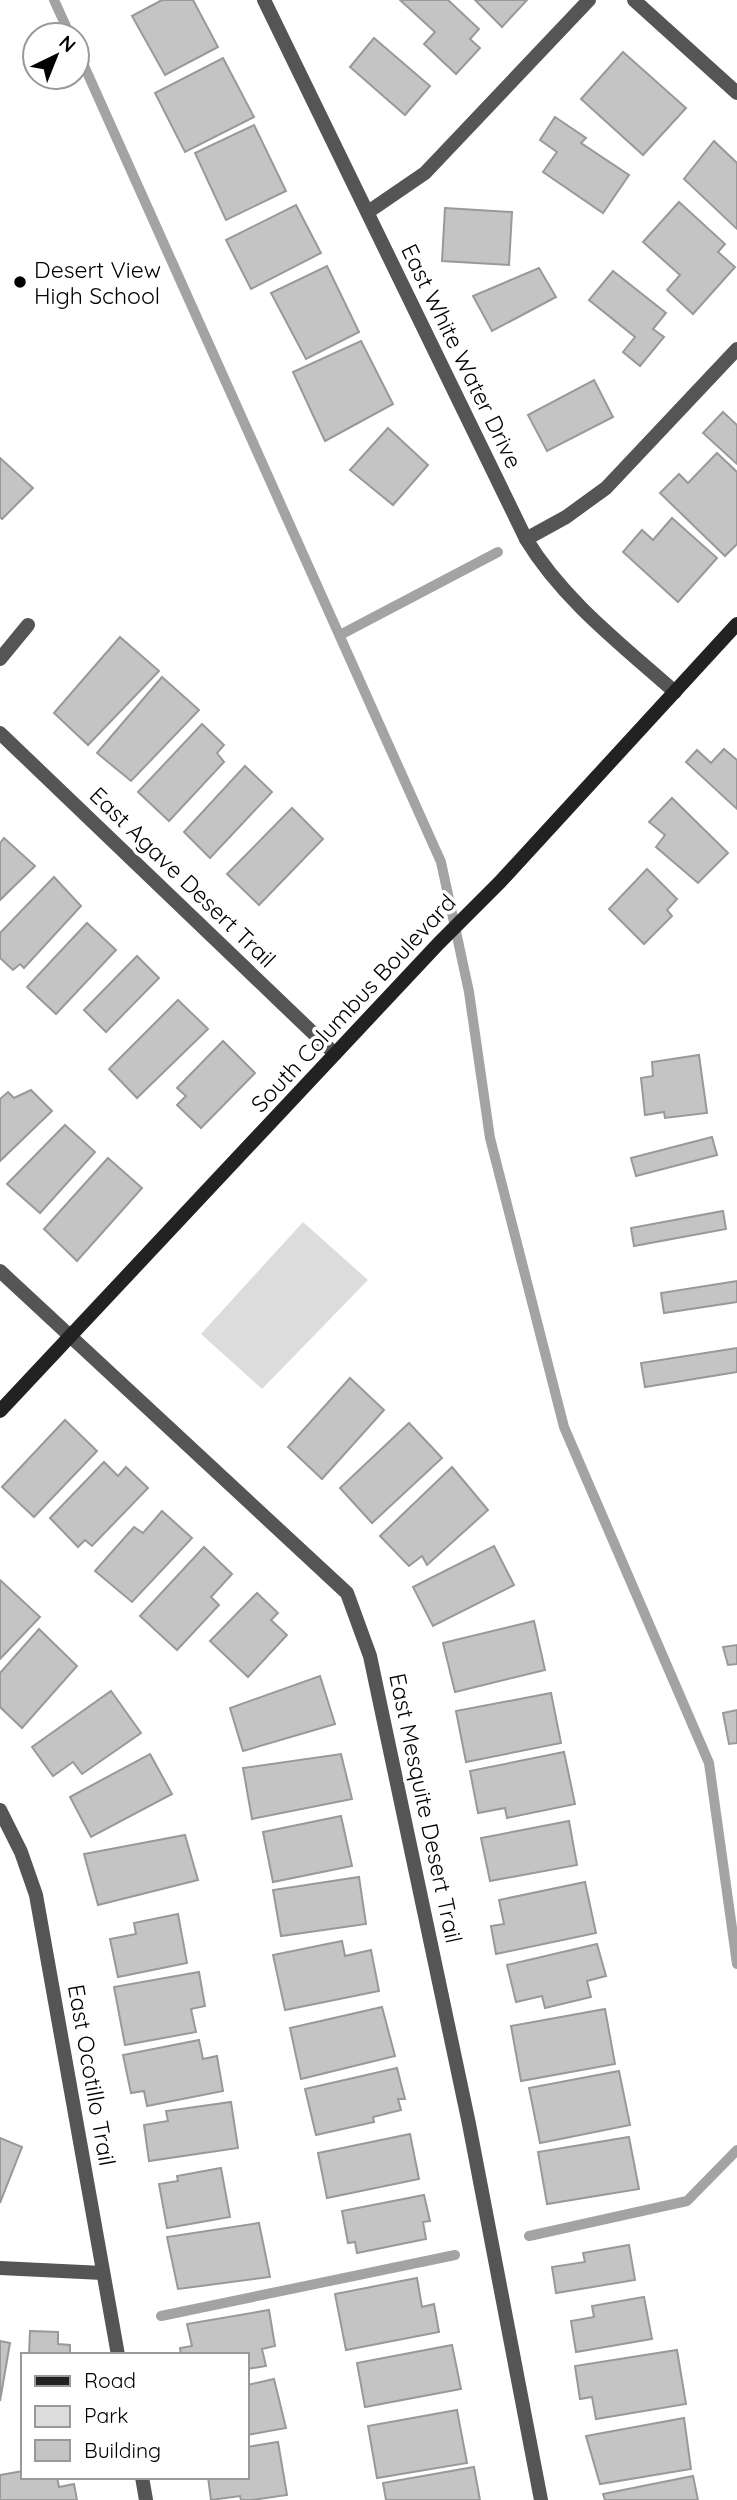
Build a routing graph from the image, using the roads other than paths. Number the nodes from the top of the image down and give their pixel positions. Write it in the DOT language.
graph roads {
  1 [pos="264,0"];
  2 [pos="589,0"];
  3 [pos="634,0"];
  4 [pos="737,93"];
  5 [pos="368,212"];
  6 [pos="737,349"];
  7 [pos="526,540"];
  8 [pos="737,624"];
  9 [pos="28,625"];
  10 [pos="0,659"];
  11 [pos="675,692"];
  12 [pos="0,733"];
  13 [pos="335,1054"];
  14 [pos="0,1271"];
  15 [pos="70,1336"];
  16 [pos="0,1411"];
  17 [pos="0,1810"];
  18 [pos="0,2269"];
  19 [pos="103,2273"];
  20 [pos="118,2353"];
  21 [pos="142,2479"];
  22 [pos="146,2500"];
  23 [pos="541,2500"];
  1 -- 5 [label="street, East White Water Drive"];
  2 -- 5 [label="street"];
  3 -- 4 [label="street"];
  5 -- 7 [label="street, East White Water Drive"];
  6 -- 7 [label="street"];
  7 -- 11 [label="street, East White Water Drive"];
  8 -- 11 [label="street, South Columbus Boulevard"];
  9 -- 10 [label="street"];
  11 -- 13 [label="street, South Columbus Boulevard"];
  12 -- 13 [label="street, East Agave Desert Trail"];
  13 -- 15 [label="street, South Columbus Boulevard"];
  14 -- 15 [label="street, East Mesquite Desert Trail"];
  15 -- 16 [label="street, South Columbus Boulevard"];
  15 -- 23 [label="street, East Mesquite Desert Trail"];
  17 -- 19 [label="street, East Ocotillo Trail"];
  18 -- 19 [label="street"];
  19 -- 20 [label="street, East Ocotillo Trail"];
  21 -- 22 [label="street"];
}
